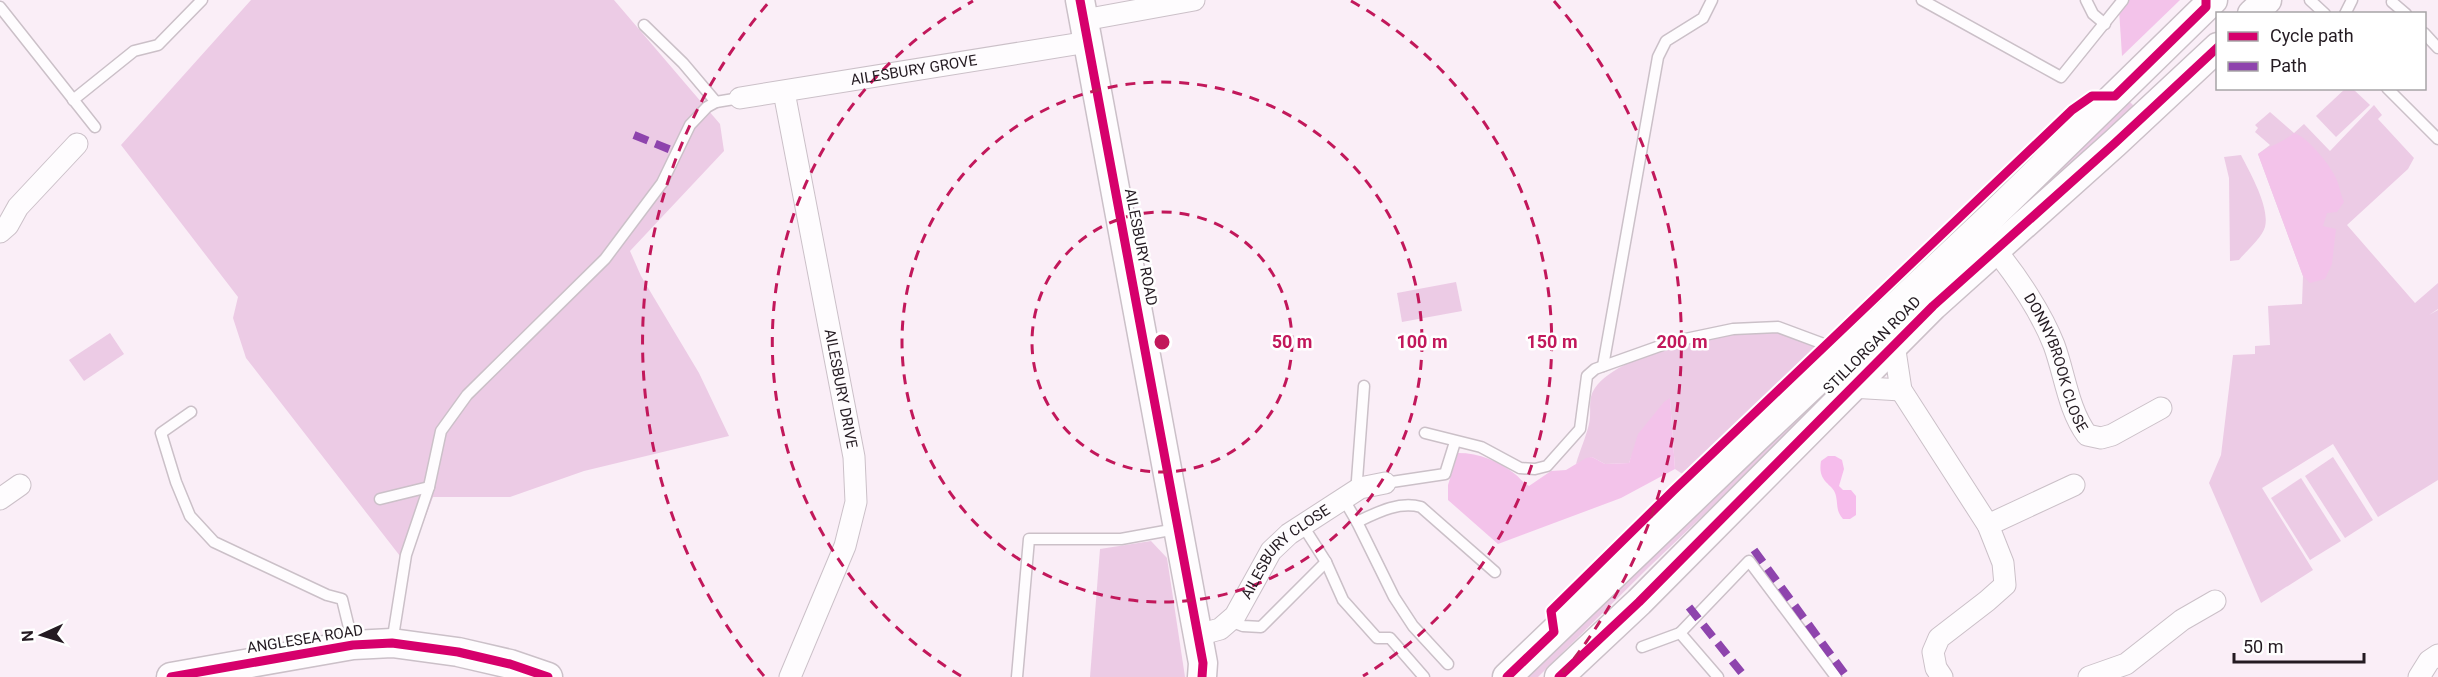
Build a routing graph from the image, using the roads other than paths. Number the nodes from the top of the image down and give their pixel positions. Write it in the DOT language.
graph roads {
  1 [pos="202,0"];
  2 [pos="1194,0"];
  3 [pos="1712,0"];
  4 [pos="1922,0"];
  5 [pos="2086,0"];
  6 [pos="2123,0"];
  7 [pos="2213,0"];
  8 [pos="2267,0"];
  9 [pos="2310,0"];
  10 [pos="2391,1"];
  11 [pos="0,7"];
  12 [pos="2254,12"];
  13 [pos="2323,12"];
  14 [pos="2404,12"];
  15 [pos="1084,21"];
  16 [pos="2105,24"];
  17 [pos="644,25"];
  18 [pos="2426,35"];
  19 [pos="2216,47"];
  20 [pos="2438,48"];
  21 [pos="2389,90"];
  22 [pos="784,92"];
  23 [pos="740,98"];
  24 [pos="73,100"];
  25 [pos="716,102"];
  26 [pos="95,127"];
  27 [pos="2438,139"];
  28 [pos="77,144"];
  29 [pos="0,232"];
  30 [pos="1996,250"];
  31 [pos="1821,343"];
  32 [pos="1894,344"];
  33 [pos="1603,366"];
  34 [pos="1364,386"];
  35 [pos="1851,387"];
  36 [pos="1901,390"];
  37 [pos="2161,408"];
  38 [pos="191,412"];
  39 [pos="1425,433"];
  40 [pos="1455,442"];
  41 [pos="1385,483"];
  42 [pos="20,485"];
  43 [pos="2074,485"];
  44 [pos="429,487"];
  45 [pos="1351,493"];
  46 [pos="0,499"];
  47 [pos="380,499"];
  48 [pos="1357,522"];
  49 [pos="1988,525"];
  50 [pos="1303,526"];
  51 [pos="1178,529"];
  52 [pos="1326,562"];
  53 [pos="1495,572"];
  54 [pos="2215,601"];
  55 [pos="1230,621"];
  56 [pos="1680,633"];
  57 [pos="1198,635"];
  58 [pos="392,643"];
  59 [pos="353,645"];
  60 [pos="1642,647"];
  61 [pos="2438,655"];
  62 [pos="1448,664"];
  63 [pos="227,672"];
  64 [pos="538,675"];
  65 [pos="171,677"];
  66 [pos="790,677"];
  67 [pos="1017,677"];
  68 [pos="1202,677"];
  69 [pos="1424,677"];
  70 [pos="1507,677"];
  71 [pos="1559,677"];
  72 [pos="1718,677"];
  73 [pos="1836,677"];
  74 [pos="1942,677"];
  75 [pos="2089,677"];
  76 [pos="2419,677"];
  1 -- 24 [label="lane"];
  2 -- 15 [label="street, AILESBURY GROVE"];
  3 -- 33 [label="lane"];
  4 -- 16 [label="lane"];
  5 -- 16 [label="lane"];
  6 -- 16 [label="lane"];
  7 -- 70 [label="main road, STILLORGAN ROAD"];
  8 -- 12 [label="main road"];
  9 -- 13 [label="lane"];
  10 -- 14 [label="lane"];
  11 -- 24 [label="lane"];
  15 -- 22 [label="street, AILESBURY GROVE"];
  15 -- 51 [label="main road, AILESBURY ROAD"];
  17 -- 25 [label="lane"];
  18 -- 20 [label="lane"];
  19 -- 30 [label="main road, STILLORGAN ROAD"];
  21 -- 27 [label="lane"];
  22 -- 23 [label="street, AILESBURY GROVE"];
  22 -- 66 [label="street, AILESBURY DRIVE"];
  23 -- 25 [label="lane"];
  24 -- 26 [label="lane"];
  25 -- 44 [label="lane"];
  28 -- 29 [label="street"];
  30 -- 32 [label="main road, STILLORGAN ROAD"];
  30 -- 37 [label="street, DONNYBROOK CLOSE"];
  31 -- 33 [label="lane"];
  32 -- 35 [label="main road, STILLORGAN ROAD"];
  32 -- 36 [label="street"];
  33 -- 40 [label="lane"];
  34 -- 45 [label="lane"];
  35 -- 36 [label="street"];
  35 -- 71 [label="main road, STILLORGAN ROAD"];
  36 -- 49 [label="street"];
  38 -- 59 [label="lane"];
  39 -- 40 [label="lane"];
  40 -- 41 [label="lane"];
  41 -- 45 [label="street, AILESBURY CLOSE"];
  42 -- 46 [label="street"];
  43 -- 49 [label="street"];
  44 -- 47 [label="lane"];
  44 -- 58 [label="lane"];
  45 -- 48 [label="lane"];
  45 -- 50 [label="street, AILESBURY CLOSE"];
  48 -- 53 [label="lane"];
  48 -- 62 [label="lane"];
  49 -- 74 [label="street"];
  50 -- 52 [label="lane"];
  50 -- 55 [label="street, AILESBURY CLOSE"];
  51 -- 57 [label="main road, AILESBURY ROAD"];
  51 -- 67 [label="lane"];
  52 -- 55 [label="lane"];
  52 -- 69 [label="lane"];
  54 -- 75 [label="street"];
  55 -- 57 [label="street"];
  56 -- 60 [label="lane"];
  56 -- 72 [label="lane"];
  56 -- 73 [label="lane"];
  57 -- 68 [label="main road, AILESBURY ROAD"];
  58 -- 59 [label="main road, ANGLESEA ROAD"];
  58 -- 64 [label="main road, ANGLESEA ROAD"];
  59 -- 63 [label="main road, ANGLESEA ROAD"];
  61 -- 76 [label="street"];
  63 -- 65 [label="main road, ANGLESEA ROAD"];
}
